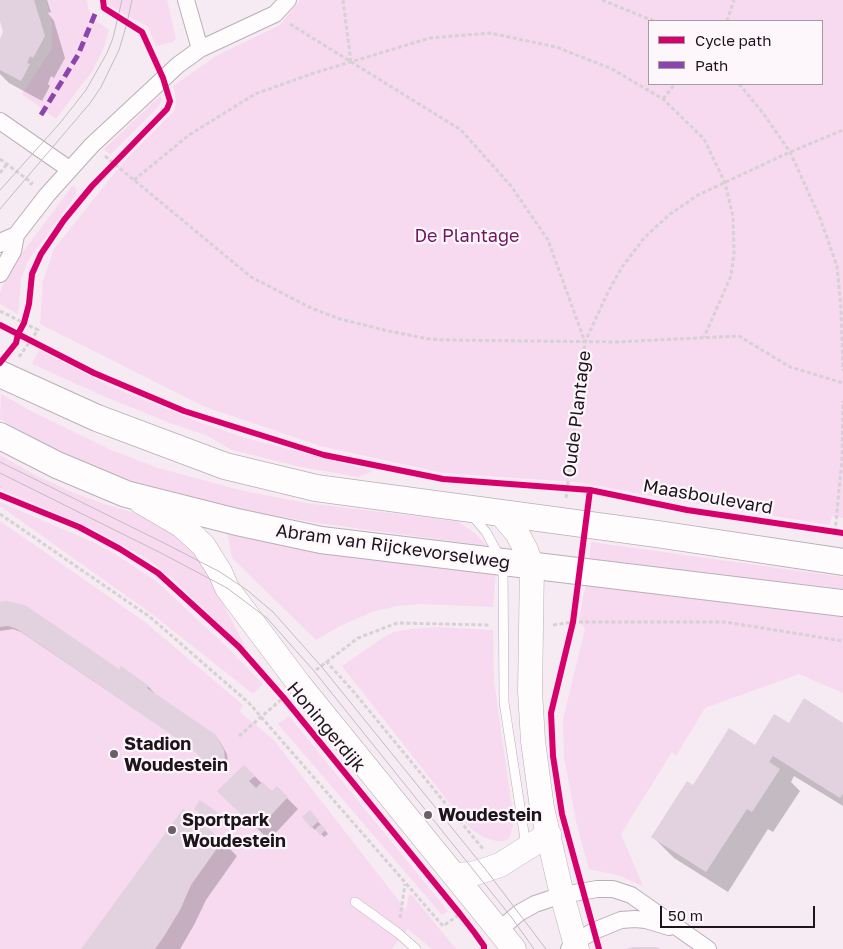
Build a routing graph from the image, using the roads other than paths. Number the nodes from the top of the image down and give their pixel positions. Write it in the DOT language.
graph roads {
  1 [pos="186,0"];
  2 [pos="288,0"];
  3 [pos="200,49"];
  4 [pos="0,121"];
  5 [pos="69,169"];
  6 [pos="16,235"];
  7 [pos="0,244"];
  8 [pos="0,274"];
  9 [pos="1,373"];
  10 [pos="0,436"];
  11 [pos="126,494"];
  12 [pos="467,509"];
  13 [pos="500,513"];
  14 [pos="843,562"];
  15 [pos="503,563"];
  16 [pos="532,567"];
  17 [pos="843,603"];
  18 [pos="548,834"];
  19 [pos="527,849"];
  20 [pos="456,876"];
  21 [pos="562,894"];
  22 [pos="355,902"];
  23 [pos="499,930"];
  24 [pos="689,937"];
  25 [pos="574,947"];
  26 [pos="416,949"];
  27 [pos="514,949"];
  28 [pos="708,949"];
  1 -- 3 [label="street"];
  2 -- 3 [label="street"];
  3 -- 5 [label="street"];
  4 -- 5 [label="street"];
  5 -- 6 [label="street"];
  6 -- 7 [label="street"];
  6 -- 8 [label="street"];
  9 -- 12 [label="main road"];
  10 -- 11 [label="main road, Abram van Rijckevorselweg"];
  11 -- 15 [label="main road, Abram van Rijckevorselweg"];
  11 -- 20 [label="street, Honingerdijk"];
  12 -- 13 [label="main road"];
  12 -- 15 [label="lane"];
  13 -- 14 [label="main road"];
  13 -- 16 [label="street"];
  15 -- 16 [label="main road, Abram van Rijckevorselweg"];
  15 -- 19 [label="lane"];
  16 -- 17 [label="main road"];
  16 -- 18 [label="street"];
  18 -- 19 [label="street"];
  18 -- 21 [label="street"];
  19 -- 20 [label="street"];
  20 -- 23 [label="street, Honingerdijk"];
  21 -- 23 [label="street"];
  21 -- 24 [label="street"];
  21 -- 25 [label="street"];
  22 -- 26 [label="lane"];
  23 -- 27 [label="street, Honingerdijk"];
  24 -- 25 [label="street"];
  24 -- 28 [label="street"];
}
